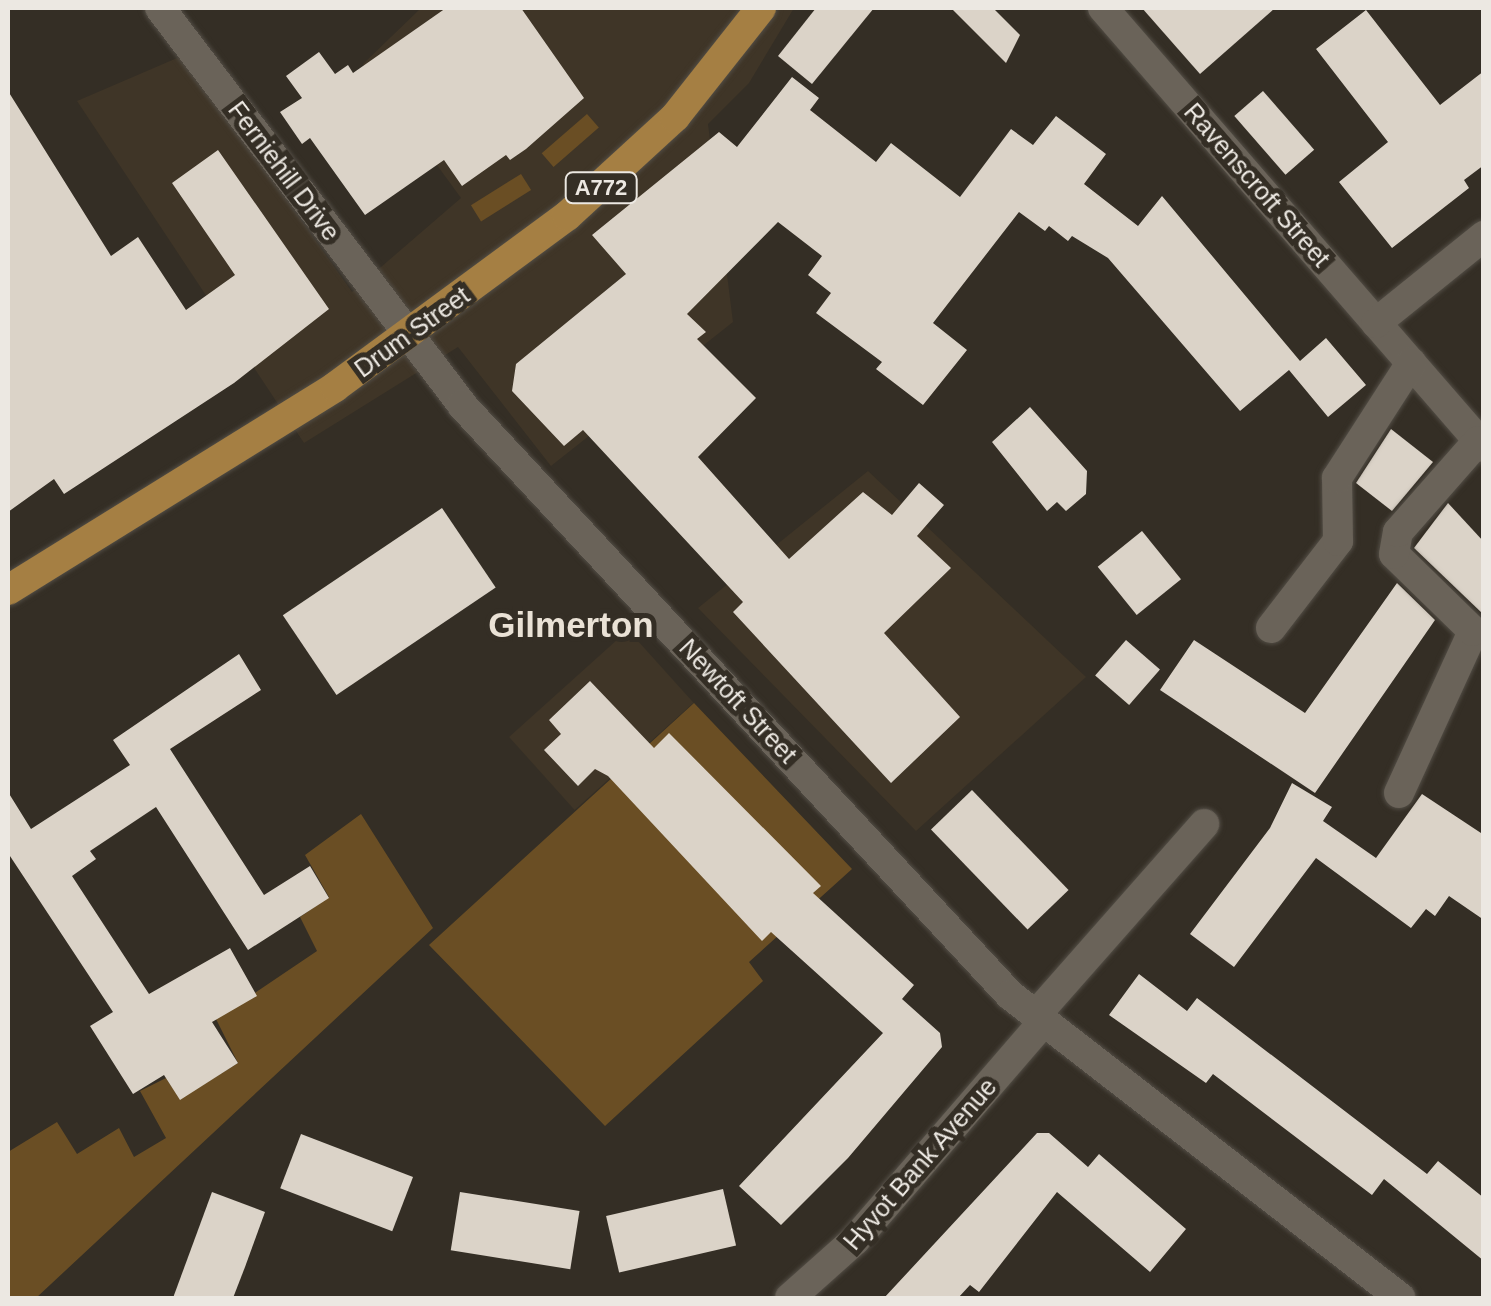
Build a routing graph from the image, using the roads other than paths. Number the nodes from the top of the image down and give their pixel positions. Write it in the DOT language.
graph roads {
  1 [pos="160,8"];
  2 [pos="761,8"];
  3 [pos="1103,8"];
  4 [pos="1484,236"];
  5 [pos="1376,323"];
  6 [pos="409,334"];
  7 [pos="1411,363"];
  8 [pos="1481,444"];
  9 [pos="8,590"];
  10 [pos="1271,628"];
  11 [pos="1399,793"];
  12 [pos="1204,824"];
  13 [pos="1039,1020"];
  14 [pos="790,1298"];
  15 [pos="1400,1298"];
  1 -- 6 [label="street, Ferniehill Drive"];
  2 -- 6 [label="main road, Drum Street / A772"];
  3 -- 5 [label="street, Ravenscroft Street"];
  4 -- 5 [label="street"];
  5 -- 7 [label="street, Ravenscroft Street"];
  6 -- 9 [label="main road, Drum Street / A772"];
  6 -- 13 [label="street, Newtoft Street"];
  7 -- 8 [label="street, Ravenscroft Street"];
  7 -- 10 [label="street"];
  8 -- 11 [label="street"];
  12 -- 13 [label="street"];
  13 -- 14 [label="street, Hyvot Bank Avenue"];
  13 -- 15 [label="street, Newtoft Street"];
}
